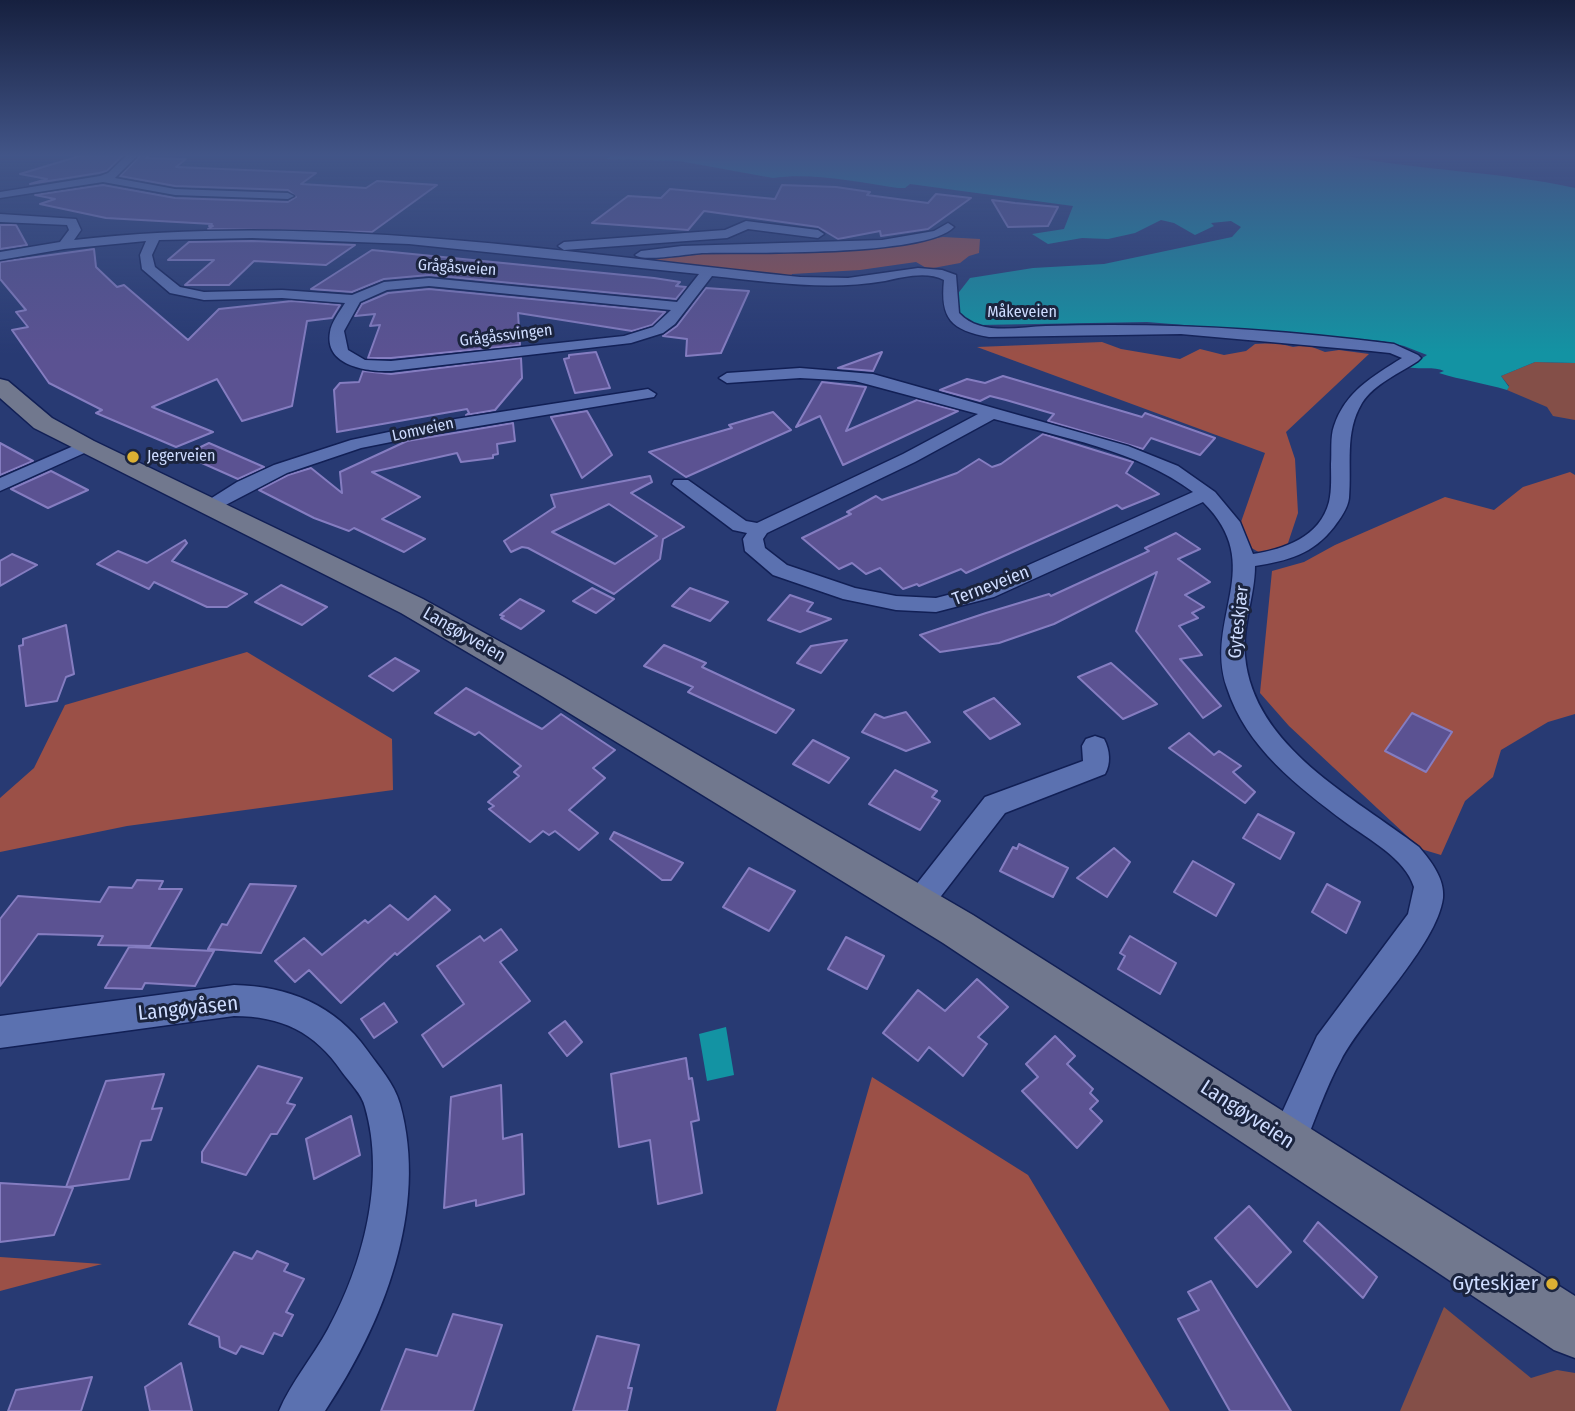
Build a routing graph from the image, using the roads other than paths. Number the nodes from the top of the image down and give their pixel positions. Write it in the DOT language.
graph roads {
  1 [pos="51,221"];
  2 [pos="948,227"];
  3 [pos="818,234"];
  4 [pos="154,237"];
  5 [pos="65,244"];
  6 [pos="525,251"];
  7 [pos="0,256"];
  8 [pos="617,261"];
  9 [pos="708,272"];
  10 [pos="354,299"];
  11 [pos="681,307"];
  12 [pos="727,379"];
  13 [pos="0,386"];
  14 [pos="648,394"];
  15 [pos="992,413"];
  16 [pos="85,446"];
  17 [pos="681,484"];
  18 [pos="0,485"];
  19 [pos="1205,494"];
  20 [pos="209,506"];
  21 [pos="759,528"];
  22 [pos="1246,561"];
  23 [pos="1095,746"];
  24 [pos="918,904"];
  25 [pos="0,1032"];
  26 [pos="1289,1142"];
  27 [pos="1575,1329"];
  28 [pos="300,1411"];
  1 -- 5 [label="street"];
  2 -- 8 [label="street"];
  3 -- 6 [label="street"];
  4 -- 5 [label="street, Måkeveien"];
  4 -- 6 [label="street, Måkeveien"];
  4 -- 10 [label="street, Grågåsveien"];
  5 -- 7 [label="street, Måkeveien"];
  6 -- 8 [label="street, Måkeveien"];
  8 -- 9 [label="street, Måkeveien"];
  9 -- 11 [label="street, Grågåssvingen"];
  9 -- 22 [label="street, Måkeveien"];
  10 -- 11 [label="street, Grågåsveien"];
  10 -- 11 [label="street, Grågåssvingen"];
  12 -- 15 [label="street, Gyteskjær"];
  13 -- 16 [label="main road, Langøyveien"];
  14 -- 20 [label="street, Lomveien"];
  15 -- 19 [label="street, Gyteskjær"];
  15 -- 21 [label="street"];
  16 -- 18 [label="street"];
  16 -- 20 [label="main road, Langøyveien"];
  17 -- 21 [label="street"];
  19 -- 21 [label="street, Terneveien"];
  19 -- 22 [label="street, Gyteskjær"];
  20 -- 24 [label="main road, Langøyveien"];
  22 -- 26 [label="street, Gyteskjær"];
  23 -- 24 [label="street"];
  24 -- 26 [label="main road, Langøyveien"];
  25 -- 28 [label="street, Langøyåsen"];
  26 -- 27 [label="main road, Langøyveien"];
}
